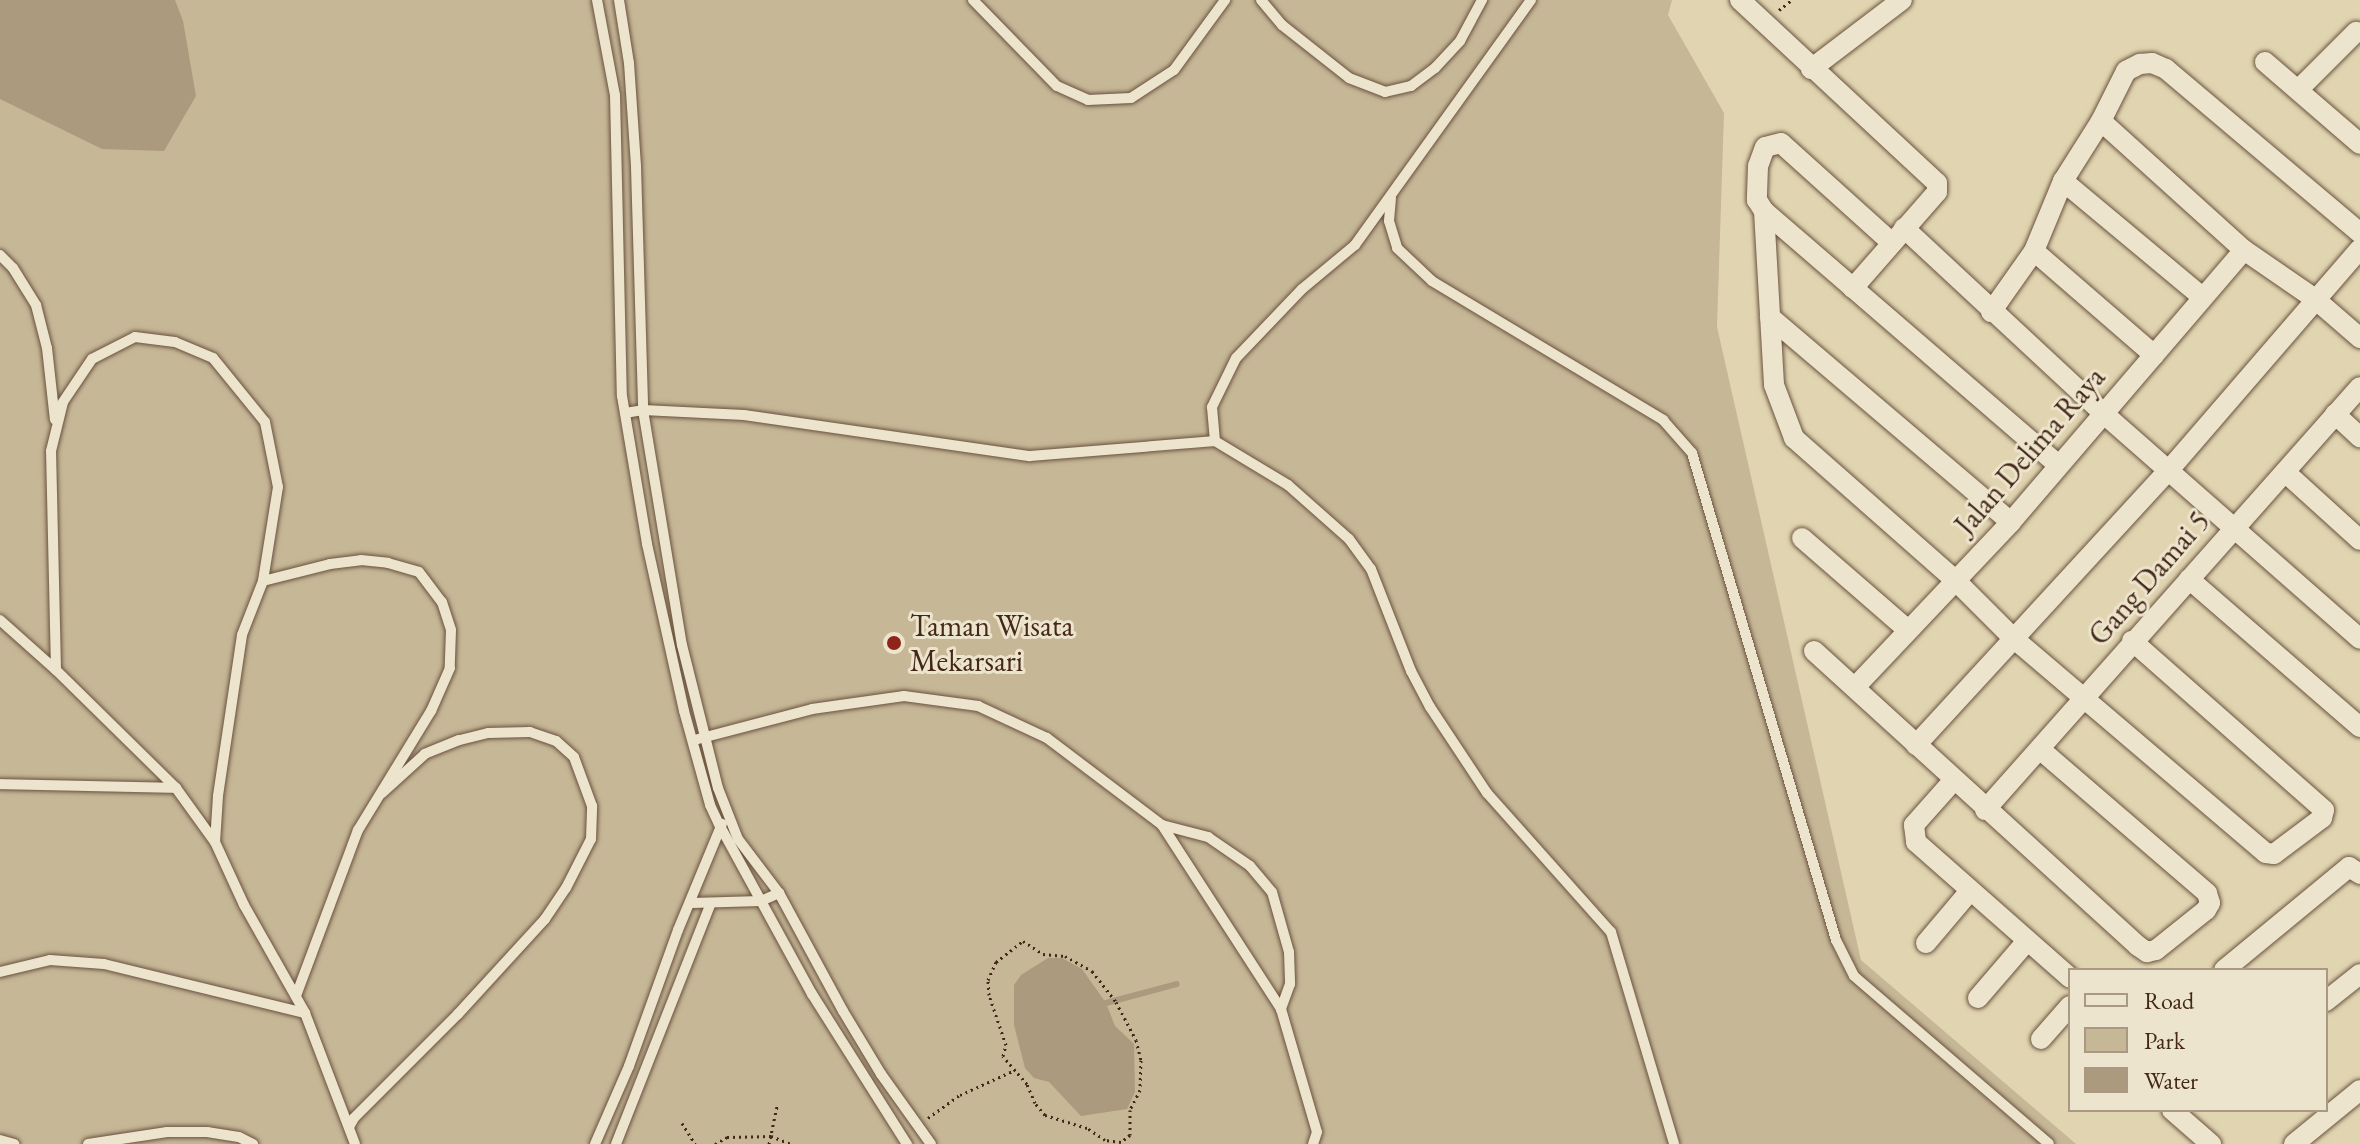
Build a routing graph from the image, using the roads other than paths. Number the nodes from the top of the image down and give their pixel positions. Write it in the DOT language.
graph roads {
  1 [pos="597,0"];
  2 [pos="619,0"];
  3 [pos="973,0"];
  4 [pos="1225,0"];
  5 [pos="1261,0"];
  6 [pos="1482,0"];
  7 [pos="1531,0"];
  8 [pos="1740,0"];
  9 [pos="1902,0"];
  10 [pos="2359,28"];
  11 [pos="2265,62"];
  12 [pos="1811,69"];
  13 [pos="2299,89"];
  14 [pos="2101,121"];
  15 [pos="2360,144"];
  16 [pos="2063,181"];
  17 [pos="1392,197"];
  18 [pos="1764,211"];
  19 [pos="2360,233"];
  20 [pos="1898,236"];
  21 [pos="2360,249"];
  22 [pos="2244,250"];
  23 [pos="2034,251"];
  24 [pos="0,255"];
  25 [pos="1853,288"];
  26 [pos="2202,297"];
  27 [pos="2315,299"];
  28 [pos="1991,312"];
  29 [pos="1770,317"];
  30 [pos="2360,338"];
  31 [pos="2154,355"];
  32 [pos="2360,387"];
  33 [pos="643,410"];
  34 [pos="625,413"];
  35 [pos="2103,413"];
  36 [pos="2335,414"];
  37 [pos="55,426"];
  38 [pos="2360,437"];
  39 [pos="1215,441"];
  40 [pos="2058,465"];
  41 [pos="2169,470"];
  42 [pos="2285,472"];
  43 [pos="2011,522"];
  44 [pos="2232,528"];
  45 [pos="1802,538"];
  46 [pos="2360,540"];
  47 [pos="2189,579"];
  48 [pos="263,581"];
  49 [pos="1956,581"];
  50 [pos="1,622"];
  51 [pos="1908,630"];
  52 [pos="2012,637"];
  53 [pos="2360,639"];
  54 [pos="2132,641"];
  55 [pos="1814,651"];
  56 [pos="56,670"];
  57 [pos="1856,686"];
  58 [pos="2086,697"];
  59 [pos="2360,727"];
  60 [pos="704,737"];
  61 [pos="693,741"];
  62 [pos="1916,745"];
  63 [pos="2041,750"];
  64 [pos="1953,781"];
  65 [pos="0,784"];
  66 [pos="176,788"];
  67 [pos="382,793"];
  68 [pos="1985,810"];
  69 [pos="730,818"];
  70 [pos="1162,825"];
  71 [pos="720,826"];
  72 [pos="215,842"];
  73 [pos="2360,874"];
  74 [pos="1970,891"];
  75 [pos="779,893"];
  76 [pos="761,901"];
  77 [pos="692,903"];
  78 [pos="711,903"];
  79 [pos="2027,941"];
  80 [pos="1926,943"];
  81 [pos="2226,968"];
  82 [pos="0,972"];
  83 [pos="2360,974"];
  84 [pos="2068,976"];
  85 [pos="296,996"];
  86 [pos="1978,998"];
  87 [pos="2328,999"];
  88 [pos="2068,1008"];
  89 [pos="1281,1009"];
  90 [pos="305,1013"];
  91 [pos="2041,1039"];
  92 [pos="2360,1090"];
  93 [pos="2180,1112"];
  94 [pos="349,1127"];
  95 [pos="0,1140"];
  96 [pos="14,1144"];
  97 [pos="88,1144"];
  98 [pos="253,1144"];
  99 [pos="355,1144"];
  100 [pos="595,1144"];
  101 [pos="616,1144"];
  102 [pos="907,1144"];
  103 [pos="931,1144"];
  104 [pos="1313,1144"];
  105 [pos="1674,1144"];
  106 [pos="2049,1144"];
  107 [pos="2211,1144"];
  108 [pos="2294,1144"];
  1 -- 34 [label="lane"];
  2 -- 33 [label="lane"];
  3 -- 4 [label="lane"];
  5 -- 6 [label="lane"];
  7 -- 17 [label="lane"];
  8 -- 12 [label="street"];
  9 -- 12 [label="street"];
  10 -- 13 [label="street"];
  11 -- 13 [label="street"];
  12 -- 20 [label="street"];
  13 -- 15 [label="street"];
  14 -- 16 [label="street"];
  14 -- 19 [label="street"];
  14 -- 22 [label="street"];
  16 -- 23 [label="street"];
  16 -- 26 [label="street"];
  17 -- 39 [label="lane"];
  17 -- 106 [label="lane"];
  18 -- 20 [label="street"];
  18 -- 25 [label="street"];
  18 -- 29 [label="street"];
  20 -- 25 [label="street"];
  20 -- 28 [label="street"];
  21 -- 27 [label="street"];
  22 -- 26 [label="street, Jalan Delima Raya"];
  22 -- 27 [label="street"];
  23 -- 28 [label="street"];
  23 -- 31 [label="street"];
  24 -- 37 [label="lane"];
  25 -- 40 [label="street"];
  26 -- 31 [label="street, Jalan Delima Raya"];
  27 -- 30 [label="street"];
  27 -- 41 [label="street"];
  28 -- 35 [label="street"];
  29 -- 43 [label="street"];
  29 -- 49 [label="street"];
  31 -- 35 [label="street, Jalan Delima Raya"];
  32 -- 36 [label="street, Gang Damai 5"];
  33 -- 34 [label="lane"];
  33 -- 39 [label="lane"];
  33 -- 60 [label="lane"];
  34 -- 61 [label="lane"];
  35 -- 40 [label="street, Jalan Delima Raya"];
  35 -- 41 [label="street"];
  36 -- 38 [label="street"];
  36 -- 42 [label="street, Gang Damai 5"];
  37 -- 48 [label="lane"];
  37 -- 56 [label="lane"];
  39 -- 105 [label="lane"];
  40 -- 43 [label="street, Jalan Delima Raya"];
  41 -- 44 [label="street"];
  41 -- 52 [label="street"];
  42 -- 44 [label="street, Gang Damai 5"];
  42 -- 46 [label="street"];
  43 -- 49 [label="street, Jalan Delima Raya"];
  44 -- 47 [label="street, Gang Damai 5"];
  44 -- 53 [label="street"];
  45 -- 51 [label="street"];
  47 -- 54 [label="street, Gang Damai 5"];
  47 -- 59 [label="street"];
  48 -- 67 [label="lane"];
  48 -- 72 [label="lane"];
  49 -- 51 [label="street, Jalan Delima Raya"];
  49 -- 52 [label="street"];
  50 -- 56 [label="lane"];
  51 -- 57 [label="street, Jalan Delima Raya"];
  52 -- 58 [label="street"];
  52 -- 62 [label="street"];
  54 -- 58 [label="street, Gang Damai 5"];
  54 -- 58 [label="street"];
  55 -- 57 [label="street"];
  56 -- 66 [label="lane"];
  57 -- 62 [label="street"];
  58 -- 63 [label="street, Gang Damai 5"];
  60 -- 61 [label="lane"];
  60 -- 69 [label="lane"];
  60 -- 70 [label="lane"];
  61 -- 71 [label="lane"];
  62 -- 64 [label="street"];
  63 -- 68 [label="street, Gang Damai 5"];
  63 -- 68 [label="street"];
  64 -- 68 [label="street"];
  64 -- 74 [label="street"];
  65 -- 66 [label="lane"];
  66 -- 72 [label="lane"];
  67 -- 85 [label="lane"];
  67 -- 94 [label="lane"];
  69 -- 71 [label="lane"];
  69 -- 75 [label="lane"];
  70 -- 89 [label="lane"];
  70 -- 89 [label="lane"];
  71 -- 76 [label="lane"];
  71 -- 77 [label="lane"];
  72 -- 85 [label="lane"];
  73 -- 81 [label="street"];
  74 -- 79 [label="street"];
  74 -- 80 [label="street"];
  75 -- 76 [label="lane"];
  75 -- 103 [label="lane"];
  76 -- 78 [label="lane"];
  76 -- 102 [label="lane"];
  77 -- 78 [label="lane"];
  77 -- 100 [label="lane"];
  78 -- 101 [label="lane"];
  79 -- 84 [label="street"];
  79 -- 86 [label="street"];
  82 -- 90 [label="lane"];
  83 -- 87 [label="street"];
  85 -- 90 [label="lane"];
  88 -- 91 [label="street"];
  89 -- 104 [label="lane"];
  90 -- 94 [label="lane"];
  92 -- 108 [label="street"];
  93 -- 107 [label="street"];
  94 -- 99 [label="lane"];
  95 -- 96 [label="lane"];
  97 -- 98 [label="lane"];
}
